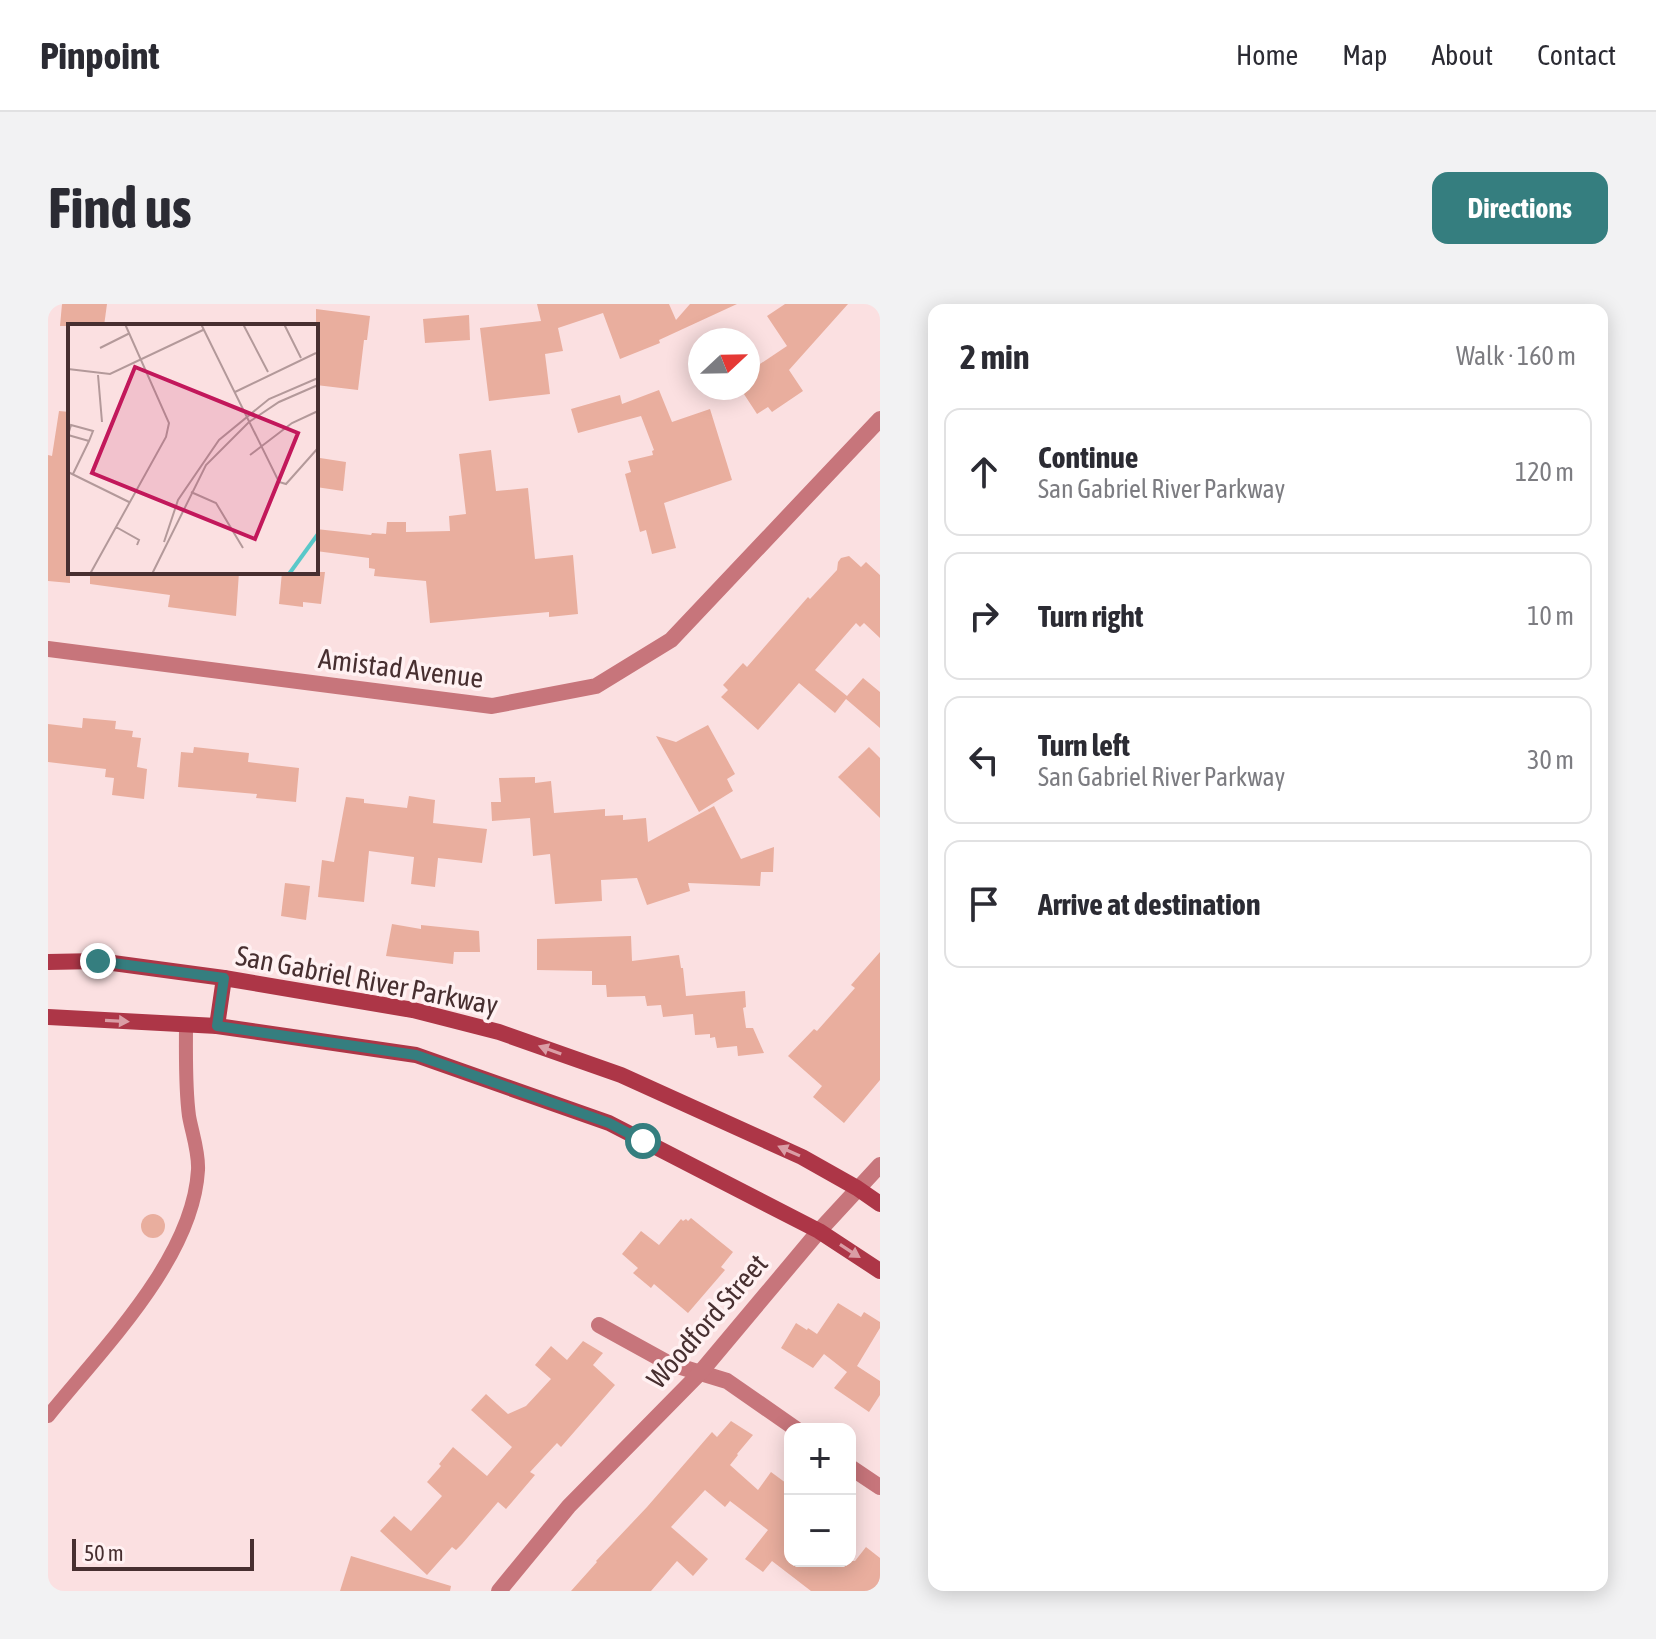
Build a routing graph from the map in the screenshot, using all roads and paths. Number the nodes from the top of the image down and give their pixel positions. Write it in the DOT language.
graph roads {
  1 [pos="880,419"];
  2 [pos="48,649"];
  3 [pos="48,962"];
  4 [pos="224,978"];
  5 [pos="48,1017"];
  6 [pos="186,1024"];
  7 [pos="217,1026"];
  8 [pos="880,1165"];
  9 [pos="857,1188"];
  10 [pos="880,1204"];
  11 [pos="819,1231"];
  12 [pos="880,1271"];
  13 [pos="599,1325"];
  14 [pos="699,1374"];
  15 [pos="48,1416"];
  16 [pos="787,1423"];
  17 [pos="856,1471"];
  18 [pos="880,1487"];
  19 [pos="499,1591"];
  1 -- 2 [label="street, Amistad Avenue"];
  3 -- 4 [label="main road, San Gabriel River Parkway"];
  4 -- 7 [label="main road"];
  9 -- 4 [label="main road, San Gabriel River Parkway, one-way"];
  5 -- 6 [label="main road, one-way"];
  6 -- 7 [label="main road"];
  6 -- 15 [label="lane"];
  7 -- 11 [label="main road"];
  8 -- 9 [label="street, Woodford Street"];
  9 -- 10 [label="main road, San Gabriel River Parkway"];
  9 -- 11 [label="street, Woodford Street"];
  11 -- 12 [label="main road, one-way"];
  11 -- 14 [label="street, Woodford Street"];
  13 -- 14 [label="street"];
  14 -- 16 [label="street"];
  14 -- 19 [label="street, Woodford Street"];
  17 -- 18 [label="street"];
}
